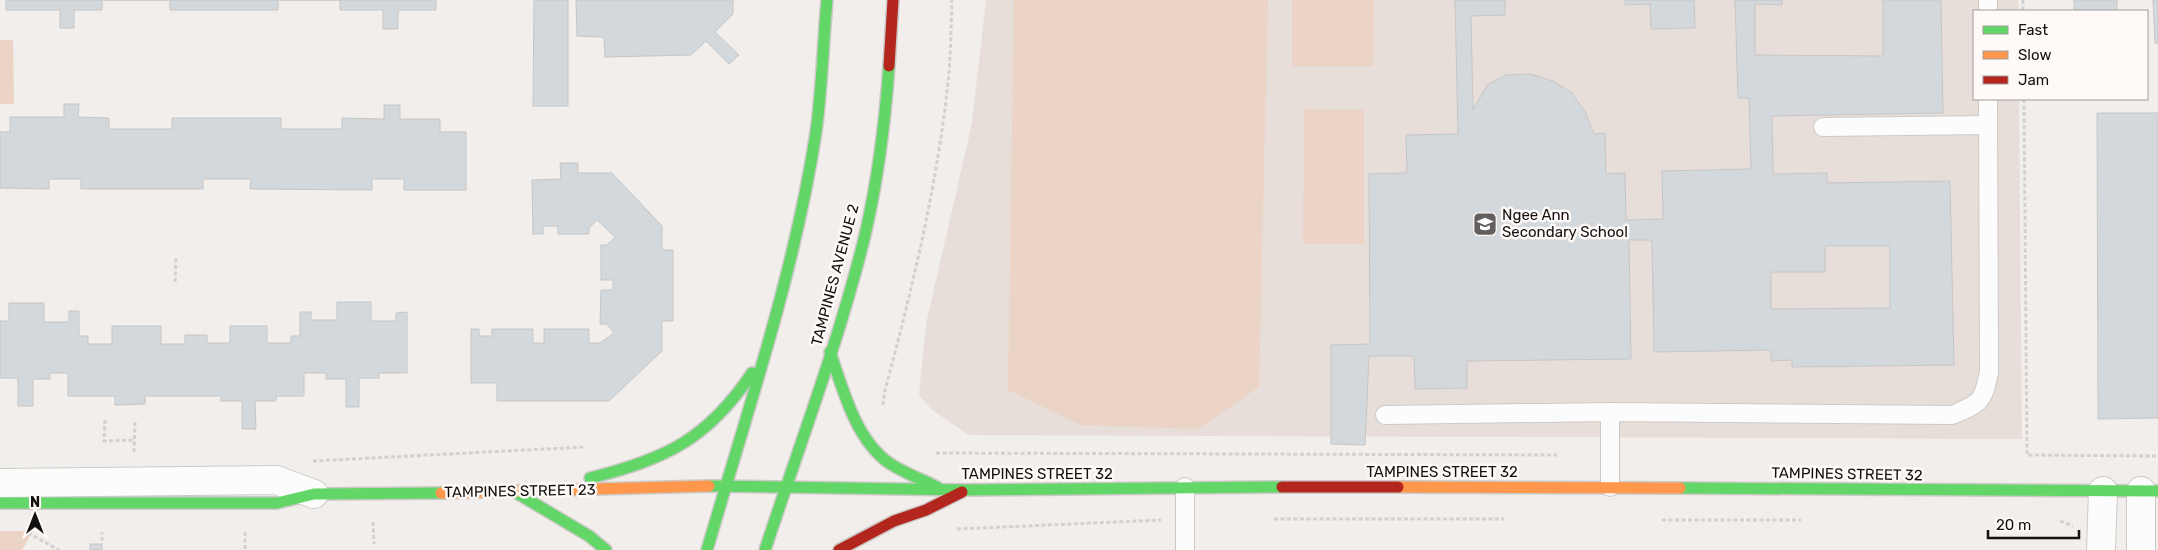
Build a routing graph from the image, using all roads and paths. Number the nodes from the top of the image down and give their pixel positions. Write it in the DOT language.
graph roads {
  1 [pos="827,0"];
  2 [pos="893,0"];
  3 [pos="952,0"];
  4 [pos="1988,100"];
  5 [pos="2024,100"];
  6 [pos="1988,125"];
  7 [pos="1822,127"];
  8 [pos="176,258"];
  9 [pos="175,282"];
  10 [pos="830,352"];
  11 [pos="763,359"];
  12 [pos="883,408"];
  13 [pos="1610,412"];
  14 [pos="1385,415"];
  15 [pos="105,420"];
  16 [pos="135,422"];
  17 [pos="135,440"];
  18 [pos="588,447"];
  19 [pos="928,452"];
  20 [pos="1560,455"];
  21 [pos="2158,456"];
  22 [pos="311,461"];
  23 [pos="137,482"];
  24 [pos="0,483"];
  25 [pos="726,486"];
  26 [pos="788,486"];
  27 [pos="1185,487"];
  28 [pos="1610,487"];
  29 [pos="942,489"];
  30 [pos="966,490"];
  31 [pos="530,491"];
  32 [pos="2103,491"];
  33 [pos="2150,491"];
  34 [pos="514,492"];
  35 [pos="314,494"];
  36 [pos="0,503"];
  37 [pos="373,516"];
  38 [pos="1662,520"];
  39 [pos="1811,520"];
  40 [pos="2051,521"];
  41 [pos="26,526"];
  42 [pos="374,544"];
  43 [pos="2101,549"];
  44 [pos="59,550"];
  45 [pos="606,550"];
  46 [pos="707,550"];
  47 [pos="765,550"];
  48 [pos="839,550"];
  49 [pos="1185,550"];
  50 [pos="2141,550"];
  1 -- 11 [label="street"];
  2 -- 10 [label="street, TAMPINES AVENUE 2"];
  3 -- 12 [label="path"];
  4 -- 6 [label="lane"];
  5 -- 21 [label="path"];
  6 -- 7 [label="lane"];
  6 -- 13 [label="lane"];
  8 -- 9 [label="path"];
  10 -- 26 [label="street, TAMPINES AVENUE 2"];
  10 -- 29 [label="street"];
  11 -- 25 [label="street"];
  11 -- 31 [label="street"];
  13 -- 14 [label="lane"];
  13 -- 28 [label="lane"];
  15 -- 17 [label="path"];
  16 -- 17 [label="path"];
  17 -- 23 [label="path"];
  18 -- 22 [label="path"];
  19 -- 20 [label="path"];
  23 -- 24 [label="street, TAMPINES STREET 23"];
  23 -- 35 [label="street, TAMPINES STREET 23"];
  23 -- 36 [label="street, TAMPINES STREET 23"];
  25 -- 26 [label="street, TAMPINES STREET 32"];
  25 -- 31 [label="street, TAMPINES STREET 23"];
  25 -- 46 [label="street"];
  26 -- 29 [label="street, TAMPINES STREET 32"];
  26 -- 47 [label="street, TAMPINES AVENUE 2"];
  27 -- 28 [label="street, TAMPINES STREET 32"];
  27 -- 30 [label="street, TAMPINES STREET 32"];
  27 -- 49 [label="lane"];
  28 -- 32 [label="street, TAMPINES STREET 32"];
  29 -- 30 [label="street, TAMPINES STREET 32"];
  30 -- 48 [label="street"];
  31 -- 34 [label="street, TAMPINES STREET 23"];
  32 -- 33 [label="street, TAMPINES STREET 32"];
  32 -- 43 [label="street"];
  33 -- 50 [label="street"];
  34 -- 35 [label="street, TAMPINES STREET 23"];
  34 -- 45 [label="street"];
  37 -- 42 [label="path"];
  38 -- 39 [label="path"];
  40 -- 43 [label="path"];
  41 -- 44 [label="path"];
}
